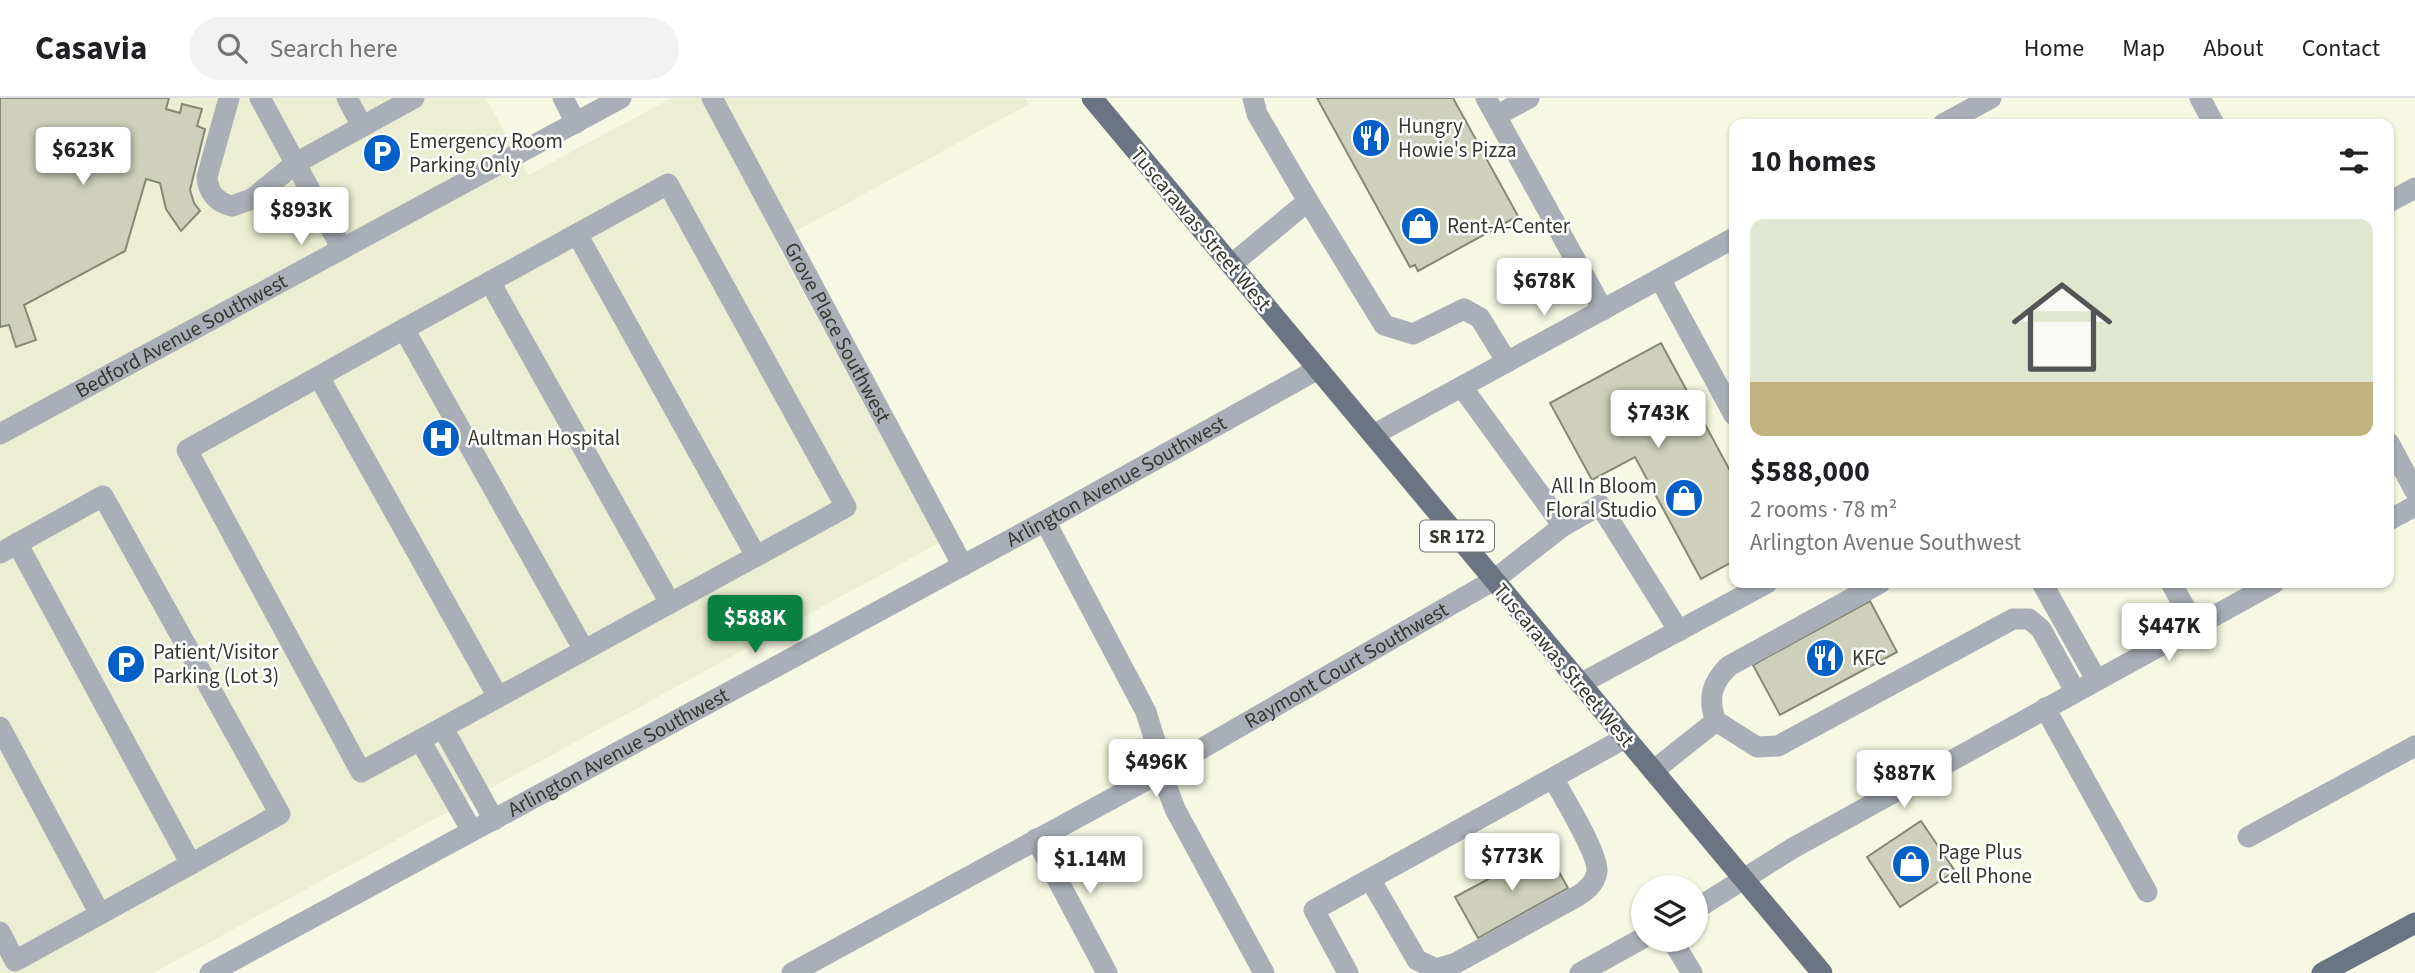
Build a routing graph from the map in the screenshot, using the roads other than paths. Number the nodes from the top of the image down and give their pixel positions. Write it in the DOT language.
graph roads {
  1 [pos="229,98"];
  2 [pos="260,98"];
  3 [pos="347,98"];
  4 [pos="414,98"];
  5 [pos="563,98"];
  6 [pos="621,98"];
  7 [pos="712,98"];
  8 [pos="1092,98"];
  9 [pos="1253,98"];
  10 [pos="1529,98"];
  11 [pos="1991,98"];
  12 [pos="2200,98"];
  13 [pos="1491,107"];
  14 [pos="1952,119"];
  15 [pos="2211,119"];
  16 [pos="576,122"];
  17 [pos="362,126"];
  18 [pos="296,163"];
  19 [pos="2415,188"];
  20 [pos="2394,199"];
  21 [pos="1308,201"];
  22 [pos="577,234"];
  23 [pos="1729,241"];
  24 [pos="342,249"];
  25 [pos="1231,265"];
  26 [pos="1660,279"];
  27 [pos="490,282"];
  28 [pos="1603,310"];
  29 [pos="404,329"];
  30 [pos="1507,362"];
  31 [pos="1318,369"];
  32 [pos="319,377"];
  33 [pos="1462,387"];
  34 [pos="1729,406"];
  35 [pos="0,434"];
  36 [pos="1373,435"];
  37 [pos="2394,452"];
  38 [pos="2415,491"];
  39 [pos="2415,506"];
  40 [pos="2394,517"];
  41 [pos="1045,521"];
  42 [pos="1563,526"];
  43 [pos="8,548"];
  44 [pos="756,556"];
  45 [pos="963,566"];
  46 [pos="1494,580"];
  47 [pos="1758,588"];
  48 [pos="1871,588"];
  49 [pos="2045,588"];
  50 [pos="2174,588"];
  51 [pos="2265,588"];
  52 [pos="670,603"];
  53 [pos="2195,625"];
  54 [pos="1679,631"];
  55 [pos="584,650"];
  56 [pos="2096,679"];
  57 [pos="1580,684"];
  58 [pos="2075,691"];
  59 [pos="498,697"];
  60 [pos="2045,708"];
  61 [pos="1716,721"];
  62 [pos="0,727"];
  63 [pos="443,728"];
  64 [pos="1625,738"];
  65 [pos="421,740"];
  66 [pos="2415,746"];
  67 [pos="1653,771"];
  68 [pos="1161,772"];
  69 [pos="1553,778"];
  70 [pos="494,820"];
  71 [pos="472,831"];
  72 [pos="2248,837"];
  73 [pos="1036,839"];
  74 [pos="191,863"];
  75 [pos="1370,879"];
  76 [pos="1743,879"];
  77 [pos="2147,892"];
  78 [pos="1708,901"];
  79 [pos="100,914"];
  80 [pos="2415,923"];
  81 [pos="0,933"];
  82 [pos="1631,945"];
  83 [pos="1679,952"];
  84 [pos="210,973"];
  85 [pos="792,973"];
  86 [pos="1107,973"];
  87 [pos="1265,973"];
  88 [pos="1348,973"];
  89 [pos="1580,973"];
  90 [pos="1692,973"];
  91 [pos="1822,973"];
  92 [pos="2322,973"];
  1 -- 18 [label="street"];
  2 -- 18 [label="street"];
  3 -- 17 [label="street"];
  4 -- 17 [label="street"];
  5 -- 16 [label="street"];
  6 -- 16 [label="street, Bedford Avenue Southwest"];
  7 -- 45 [label="street, Grove Place Southwest"];
  8 -- 25 [label="main road, Tuscarawas Street West / SR 172"];
  9 -- 21 [label="street"];
  10 -- 13 [label="street"];
  11 -- 14 [label="street"];
  12 -- 15 [label="street"];
  13 -- 28 [label="street"];
  16 -- 24 [label="street, Bedford Avenue Southwest"];
  17 -- 18 [label="street"];
  18 -- 24 [label="street"];
  19 -- 20 [label="street"];
  21 -- 25 [label="street"];
  21 -- 30 [label="street"];
  22 -- 27 [label="street"];
  22 -- 44 [label="street"];
  22 -- 44 [label="street"];
  23 -- 26 [label="street"];
  24 -- 35 [label="street, Bedford Avenue Southwest"];
  25 -- 31 [label="main road, Tuscarawas Street West / SR 172"];
  26 -- 28 [label="street"];
  26 -- 34 [label="street"];
  27 -- 29 [label="street"];
  27 -- 52 [label="street"];
  28 -- 30 [label="street"];
  29 -- 32 [label="street"];
  29 -- 55 [label="street"];
  30 -- 33 [label="street"];
  31 -- 36 [label="main road, Tuscarawas Street West / SR 172"];
  31 -- 41 [label="street, Arlington Avenue Southwest"];
  32 -- 59 [label="street"];
  32 -- 65 [label="street"];
  33 -- 36 [label="street"];
  33 -- 42 [label="street"];
  36 -- 46 [label="main road, Tuscarawas Street West / SR 172"];
  37 -- 38 [label="street"];
  39 -- 40 [label="street"];
  41 -- 45 [label="street, Arlington Avenue Southwest"];
  41 -- 68 [label="street"];
  42 -- 46 [label="street, Raymont Court Southwest"];
  42 -- 54 [label="street, Raymont Court Southwest"];
  43 -- 74 [label="street"];
  43 -- 74 [label="street"];
  44 -- 52 [label="street"];
  45 -- 70 [label="street, Arlington Avenue Southwest"];
  46 -- 57 [label="main road, Tuscarawas Street West / SR 172"];
  46 -- 68 [label="street, Raymont Court Southwest"];
  47 -- 54 [label="street"];
  48 -- 61 [label="street"];
  49 -- 56 [label="street"];
  50 -- 53 [label="street"];
  51 -- 53 [label="street"];
  52 -- 55 [label="street"];
  53 -- 56 [label="street"];
  54 -- 57 [label="street"];
  55 -- 59 [label="street"];
  56 -- 58 [label="street"];
  57 -- 64 [label="main road, Tuscarawas Street West / SR 172"];
  58 -- 60 [label="street"];
  58 -- 61 [label="street"];
  59 -- 63 [label="street"];
  60 -- 76 [label="street"];
  60 -- 77 [label="street"];
  61 -- 67 [label="street"];
  62 -- 79 [label="street"];
  63 -- 65 [label="street"];
  63 -- 70 [label="street"];
  64 -- 67 [label="main road, Tuscarawas Street West / SR 172"];
  64 -- 69 [label="street"];
  65 -- 71 [label="street"];
  66 -- 72 [label="street"];
  67 -- 76 [label="main road, Tuscarawas Street West / SR 172"];
  68 -- 73 [label="street, Raymont Court Southwest"];
  68 -- 87 [label="street"];
  69 -- 75 [label="street"];
  69 -- 75 [label="street"];
  70 -- 71 [label="street, Arlington Avenue Southwest"];
  71 -- 84 [label="street, Arlington Avenue Southwest"];
  73 -- 85 [label="street, Raymont Court Southwest"];
  73 -- 86 [label="street"];
  74 -- 79 [label="street"];
  75 -- 88 [label="street"];
  76 -- 78 [label="street"];
  76 -- 91 [label="main road, Tuscarawas Street West / SR 172"];
  79 -- 81 [label="street"];
  80 -- 92 [label="main road"];
  82 -- 89 [label="street"];
  83 -- 90 [label="street"];
}
